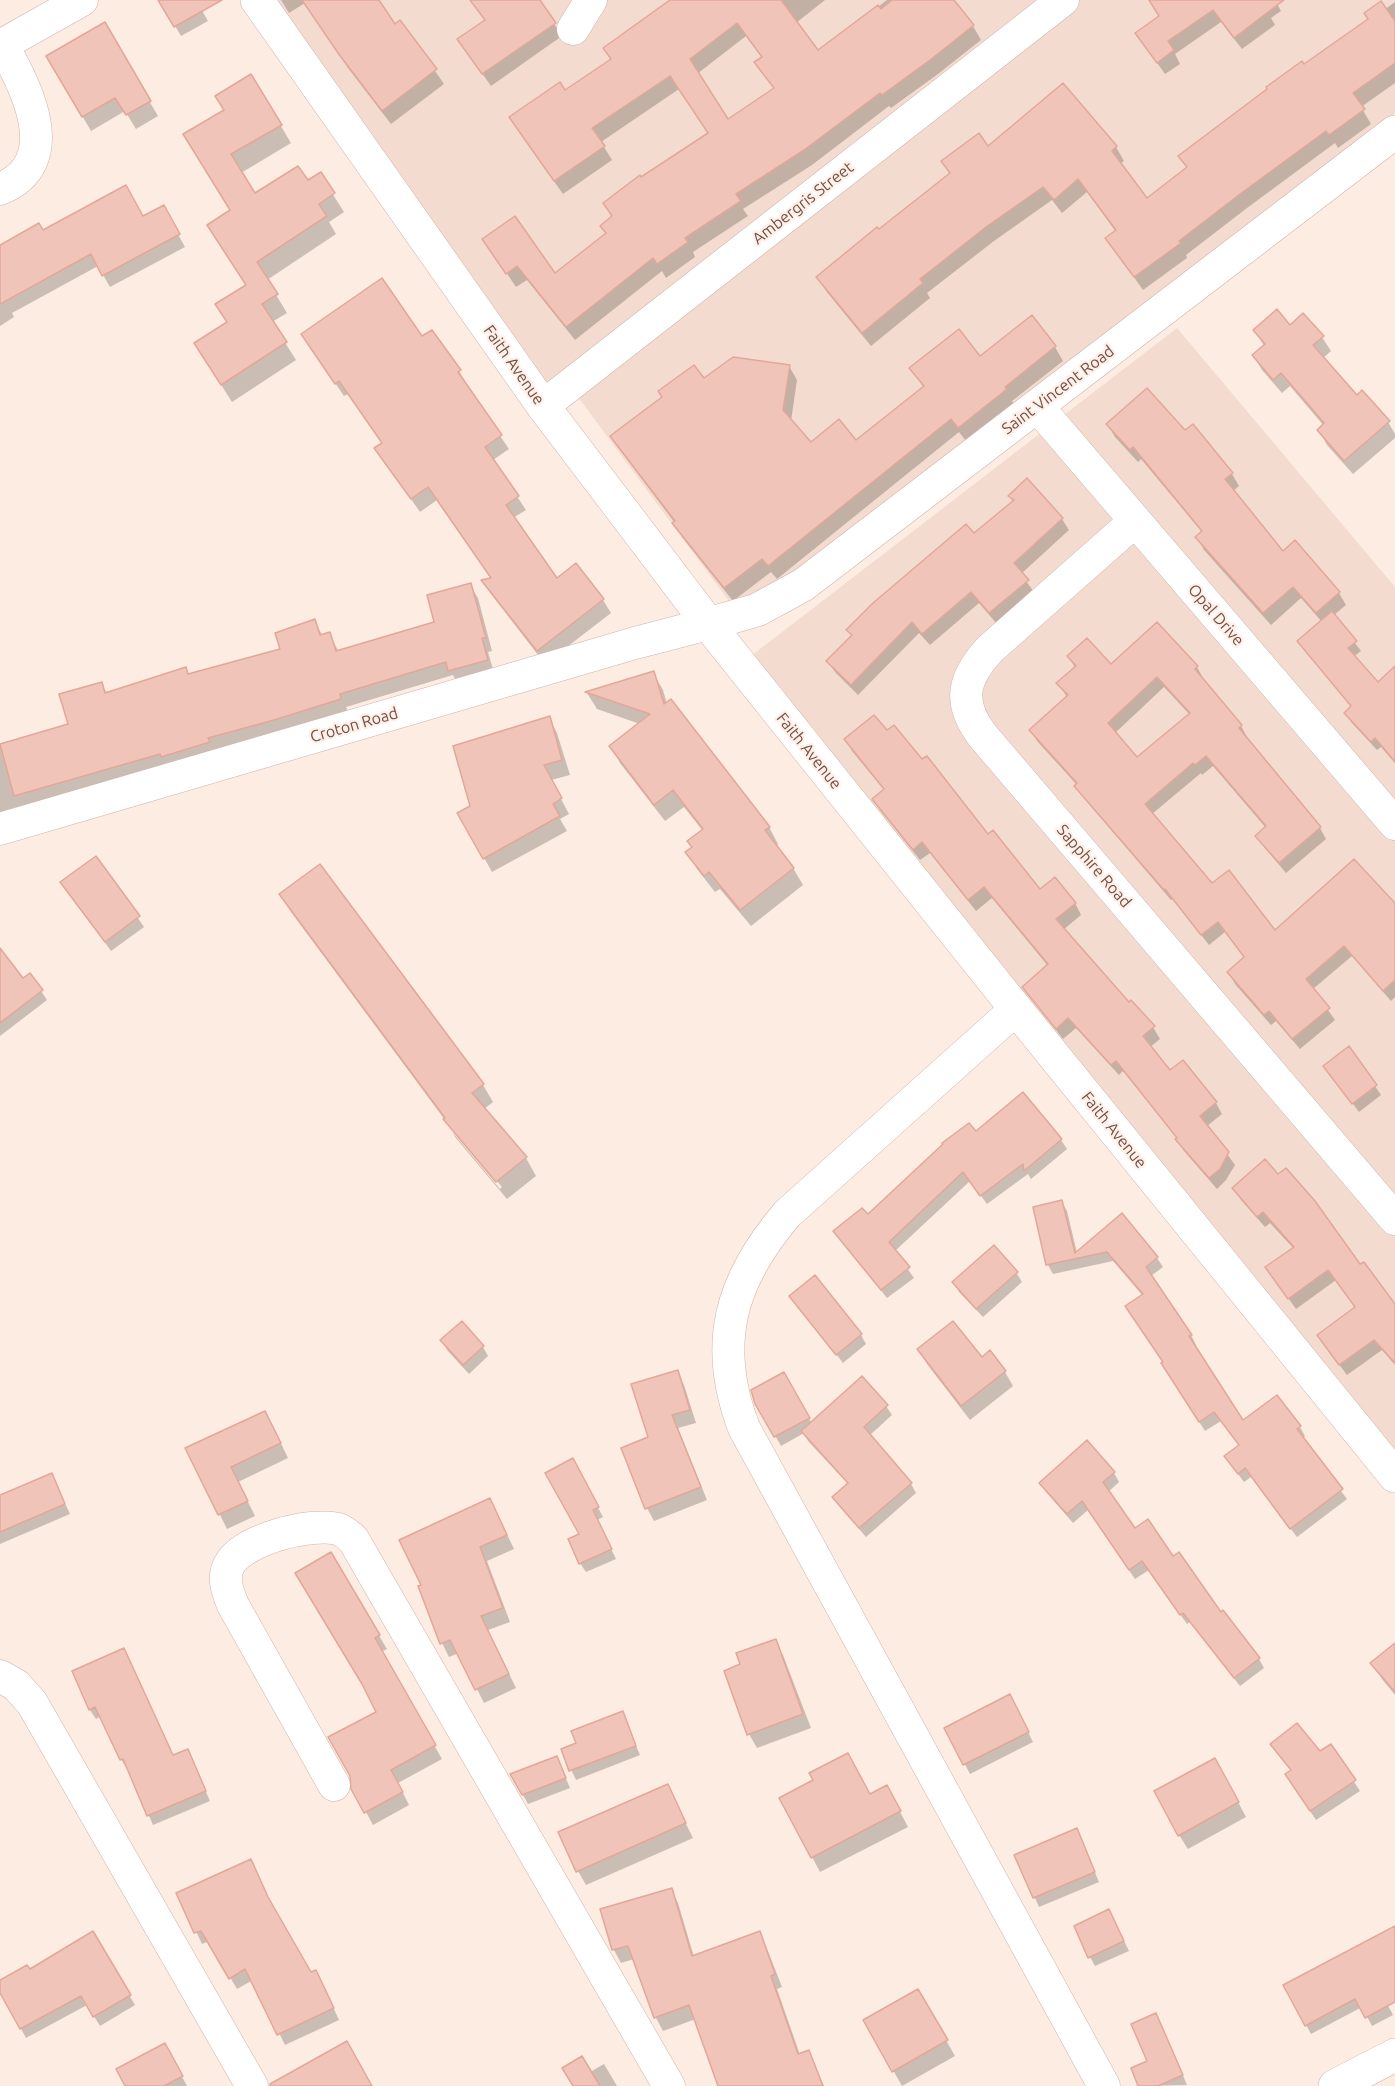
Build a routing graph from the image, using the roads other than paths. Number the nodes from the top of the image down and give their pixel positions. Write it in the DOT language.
graph roads {
  1 [pos="82,0"];
  2 [pos="257,0"];
  3 [pos="591,0"];
  4 [pos="1063,0"];
  5 [pos="1029,10"];
  6 [pos="573,30"];
  7 [pos="1,45"];
  8 [pos="1395,132"];
  9 [pos="0,189"];
  10 [pos="543,406"];
  11 [pos="1037,406"];
  12 [pos="1135,521"];
  13 [pos="708,624"];
  14 [pos="1395,824"];
  15 [pos="0,829"];
  16 [pos="1016,1009"];
  17 [pos="1395,1219"];
  18 [pos="1395,1476"];
  19 [pos="0,1676"];
  20 [pos="334,1785"];
  21 [pos="1395,2055"];
  22 [pos="252,2086"];
  23 [pos="669,2086"];
  24 [pos="1104,2086"];
  25 [pos="1335,2086"];
  1 -- 7 [label="street"];
  2 -- 10 [label="street, Faith Avenue"];
  3 -- 6 [label="street"];
  4 -- 5 [label="street, Ambergris Street"];
  5 -- 10 [label="street, Ambergris Street"];
  7 -- 9 [label="street"];
  8 -- 11 [label="street, Saint Vincent Road"];
  10 -- 13 [label="street, Faith Avenue"];
  11 -- 12 [label="street, Opal Drive"];
  11 -- 13 [label="street, Saint Vincent Road"];
  12 -- 14 [label="street, Opal Drive"];
  12 -- 17 [label="street, Sapphire Road"];
  13 -- 15 [label="street, Croton Road"];
  13 -- 16 [label="street, Faith Avenue"];
  16 -- 18 [label="street, Faith Avenue"];
  16 -- 24 [label="street"];
  19 -- 22 [label="street"];
  20 -- 23 [label="street"];
  21 -- 25 [label="street"];
}
